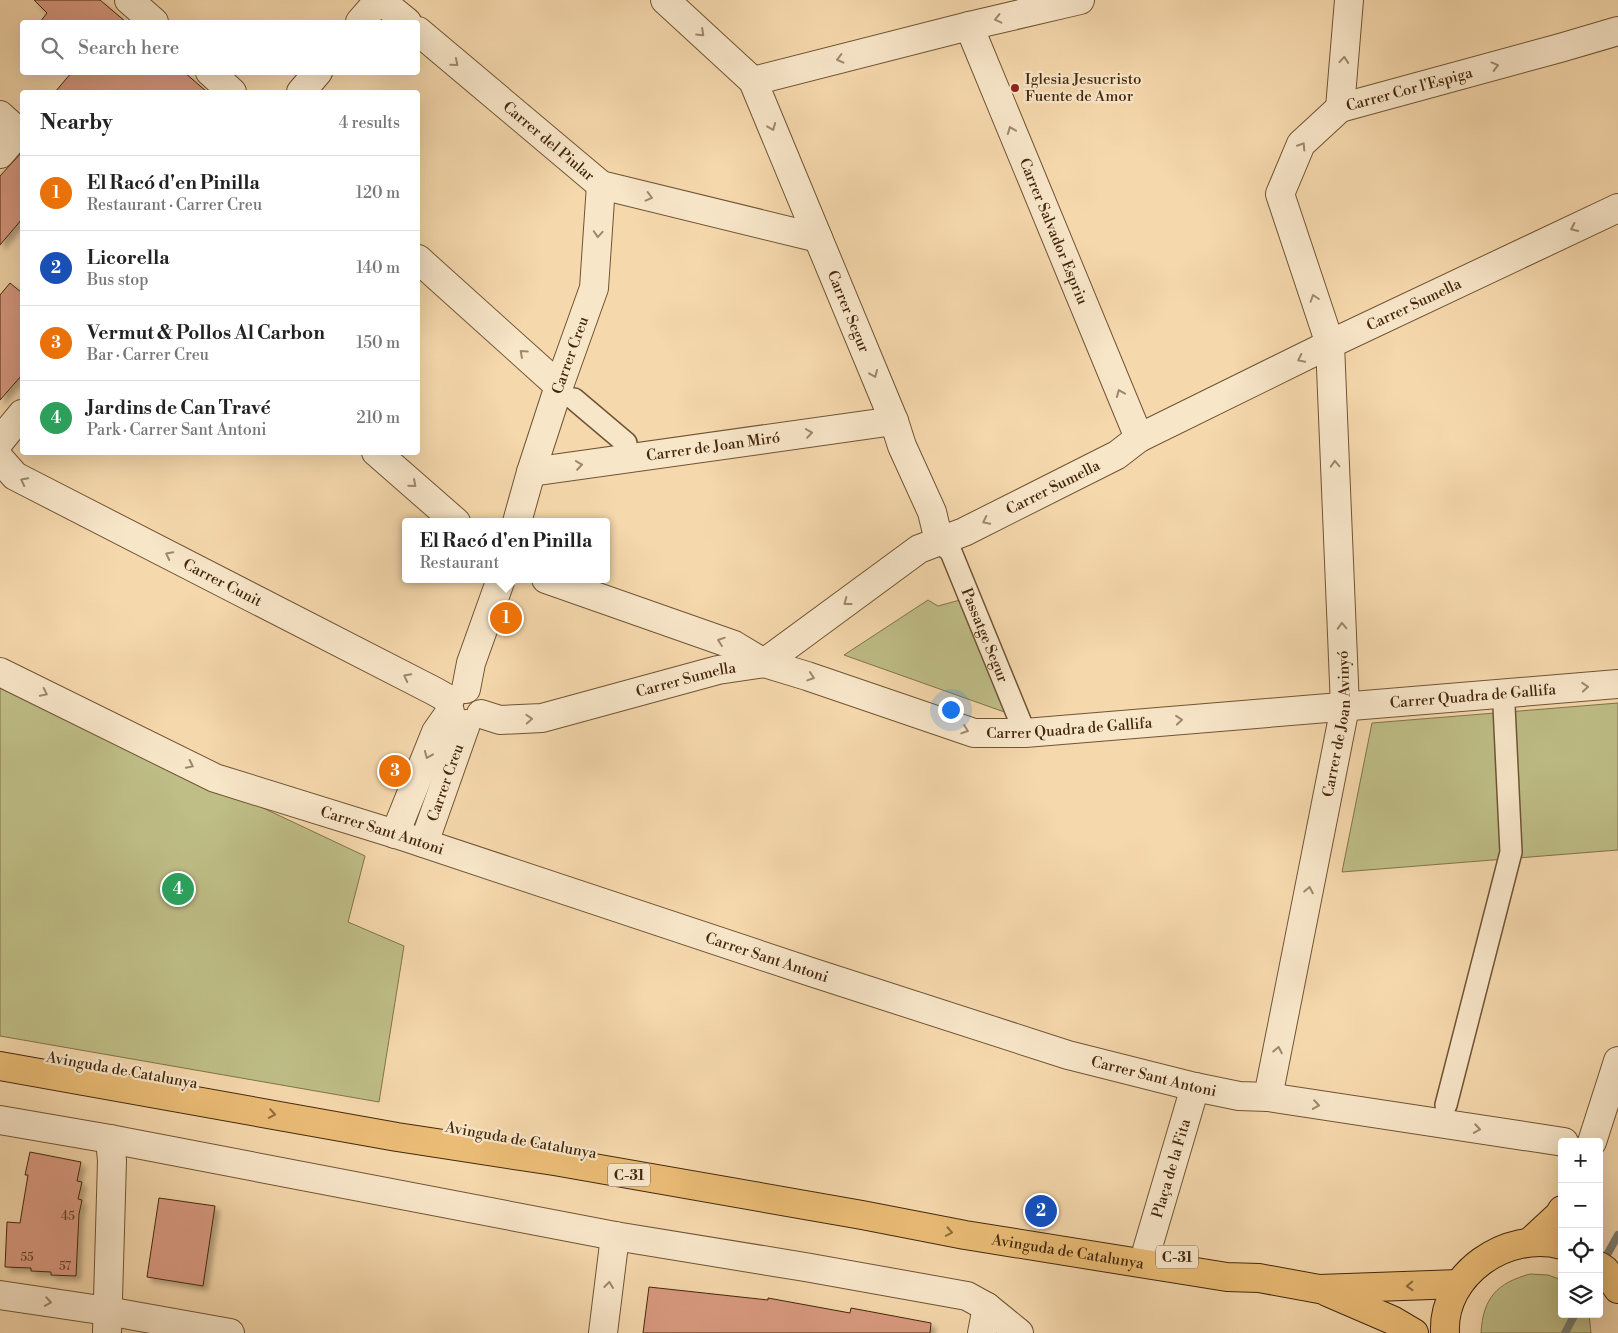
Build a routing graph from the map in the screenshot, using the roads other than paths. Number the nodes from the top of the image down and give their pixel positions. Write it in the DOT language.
graph roads {
  1 [pos="129,0"];
  2 [pos="380,0"];
  3 [pos="665,0"];
  4 [pos="1080,0"];
  5 [pos="1349,0"];
  6 [pos="152,20"];
  7 [pos="362,20"];
  8 [pos="405,20"];
  9 [pos="968,26"];
  10 [pos="1618,31"];
  11 [pos="420,33"];
  12 [pos="213,75"];
  13 [pos="315,75"];
  14 [pos="753,82"];
  15 [pos="230,90"];
  16 [pos="303,90"];
  17 [pos="1340,108"];
  18 [pos="14,128"];
  19 [pos="0,154"];
  20 [pos="601,185"];
  21 [pos="1618,208"];
  22 [pos="818,238"];
  23 [pos="420,261"];
  24 [pos="1330,344"];
  25 [pos="566,392"];
  26 [pos="20,416"];
  27 [pos="894,421"];
  28 [pos="1138,438"];
  29 [pos="0,441"];
  30 [pos="626,443"];
  31 [pos="379,455"];
  32 [pos="0,459"];
  33 [pos="531,472"];
  34 [pos="451,518"];
  35 [pos="518,518"];
  36 [pos="939,541"];
  37 [pos="500,583"];
  38 [pos="557,583"];
  39 [pos="764,664"];
  40 [pos="0,672"];
  41 [pos="1618,684"];
  42 [pos="1504,706"];
  43 [pos="1345,707"];
  44 [pos="463,708"];
  45 [pos="1025,733"];
  46 [pos="395,834"];
  47 [pos="424,842"];
  48 [pos="0,1049"];
  49 [pos="1618,1061"];
  50 [pos="0,1066"];
  51 [pos="1195,1087"];
  52 [pos="1268,1097"];
  53 [pos="1446,1105"];
  54 [pos="0,1120"];
  55 [pos="1593,1138"];
  56 [pos="110,1139"];
  57 [pos="1558,1141"];
  58 [pos="1558,1215"];
  59 [pos="615,1236"];
  60 [pos="1531,1241"];
  61 [pos="1558,1244"];
  62 [pos="1147,1250"];
  63 [pos="1259,1278"];
  64 [pos="1459,1284"];
  65 [pos="1319,1289"];
  66 [pos="0,1295"];
  67 [pos="985,1320"];
  68 [pos="107,1322"];
  69 [pos="230,1333"];
  70 [pos="603,1333"];
  71 [pos="1019,1333"];
  72 [pos="1414,1333"];
  73 [pos="1445,1333"];
  1 -- 6 [label="street"];
  2 -- 7 [label="street"];
  2 -- 8 [label="street"];
  3 -- 14 [label="street, one-way"];
  4 -- 9 [label="street, one-way"];
  17 -- 5 [label="street, one-way"];
  9 -- 14 [label="street, one-way"];
  28 -- 9 [label="street, Carrer Salvador Espriu, one-way"];
  17 -- 10 [label="street, Carrer Cor l'Espiga, one-way"];
  11 -- 20 [label="street, Carrer del Piular, one-way"];
  12 -- 15 [label="street"];
  13 -- 16 [label="street"];
  14 -- 22 [label="street, Carrer Segur, one-way"];
  24 -- 17 [label="street, Carrer Cor l'Espiga, one-way"];
  18 -- 19 [label="street"];
  20 -- 22 [label="street, Carrer del Piular, one-way"];
  20 -- 25 [label="street, Carrer Creu, one-way"];
  21 -- 24 [label="street, Carrer Sumella, one-way"];
  22 -- 27 [label="street, Carrer Segur, one-way"];
  25 -- 23 [label="street, one-way"];
  24 -- 28 [label="street, Carrer Sumella, one-way"];
  43 -- 24 [label="street, Carrer de Joan Avinyó, one-way"];
  25 -- 30 [label="street"];
  25 -- 33 [label="street, Carrer Creu"];
  26 -- 29 [label="street"];
  33 -- 27 [label="street, Carrer de Joan Miró, one-way"];
  27 -- 36 [label="street, Carrer Segur"];
  28 -- 36 [label="street, Carrer Sumella, one-way"];
  31 -- 34 [label="street, one-way"];
  44 -- 32 [label="street, Carrer Cunit, one-way"];
  33 -- 35 [label="street, Carrer Creu"];
  36 -- 39 [label="street, Carrer Sumella, one-way"];
  36 -- 45 [label="street, Passatge Segur"];
  37 -- 44 [label="street, Carrer Creu"];
  39 -- 38 [label="street, Carrer Quadra de Gallifa, one-way"];
  44 -- 39 [label="street, Carrer Sumella, one-way"];
  39 -- 45 [label="street, Carrer Quadra de Gallifa, one-way"];
  40 -- 46 [label="street, Carrer Sant Antoni, one-way"];
  43 -- 41 [label="street, Carrer Quadra de Gallifa, one-way"];
  42 -- 53 [label="street"];
  45 -- 43 [label="street, Carrer Quadra de Gallifa, one-way"];
  52 -- 43 [label="street, Carrer de Joan Avinyó, one-way"];
  44 -- 46 [label="street, Carrer Creu, one-way"];
  44 -- 47 [label="street, Carrer Creu"];
  46 -- 47 [label="street, Carrer Sant Antoni"];
  47 -- 51 [label="street, Carrer Sant Antoni"];
  48 -- 62 [label="main road, Avinguda de Catalunya / C-31"];
  49 -- 55 [label="street"];
  50 -- 63 [label="main road, Avinguda de Catalunya / C-31, one-way"];
  51 -- 52 [label="street, Carrer Sant Antoni"];
  51 -- 62 [label="street, Plaça de la Fita"];
  52 -- 57 [label="street, Carrer Sant Antoni, one-way"];
  54 -- 56 [label="street"];
  56 -- 59 [label="street"];
  56 -- 68 [label="street"];
  58 -- 60 [label="main road"];
  59 -- 67 [label="street"];
  70 -- 59 [label="street, one-way"];
  60 -- 61 [label="main road"];
  60 -- 64 [label="main road"];
  62 -- 63 [label="main road, Avinguda de Catalunya / C-31"];
  63 -- 65 [label="main road, C-31"];
  64 -- 65 [label="main road, C-31, one-way"];
  64 -- 73 [label="main road"];
  65 -- 72 [label="main road, C-31"];
  66 -- 68 [label="street, one-way"];
  67 -- 71 [label="street"];
  68 -- 69 [label="street"];
}
